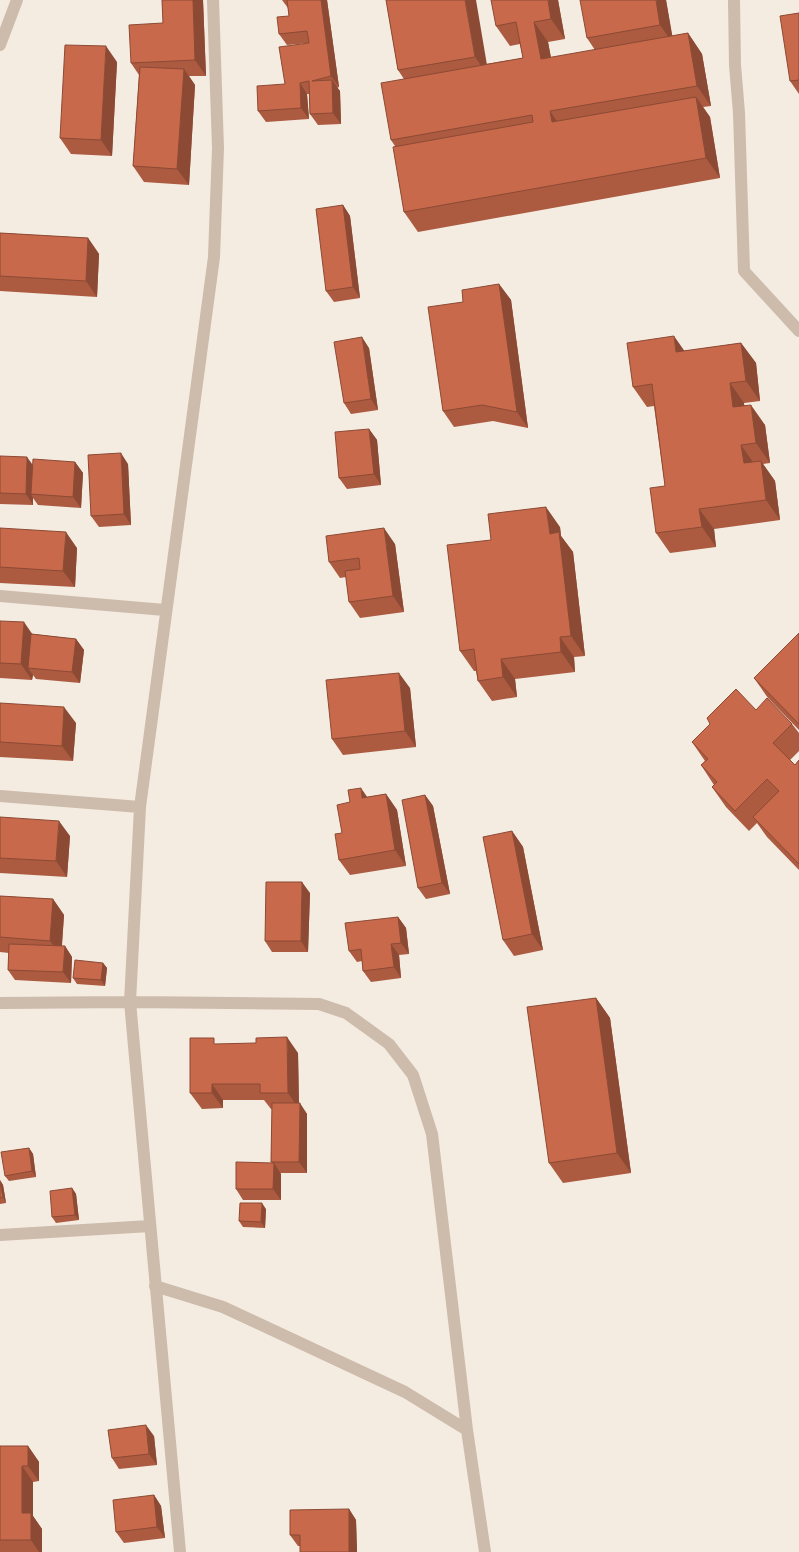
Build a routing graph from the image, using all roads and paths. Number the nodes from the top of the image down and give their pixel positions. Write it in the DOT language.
graph roads {
  1 [pos="17,0"];
  2 [pos="214,0"];
  3 [pos="734,0"];
  4 [pos="0,44"];
  5 [pos="799,331"];
  6 [pos="0,596"];
  7 [pos="165,610"];
  8 [pos="0,796"];
  9 [pos="140,807"];
  10 [pos="130,1002"];
  11 [pos="0,1003"];
  12 [pos="150,1226"];
  13 [pos="0,1235"];
  14 [pos="155,1286"];
  15 [pos="467,1430"];
  16 [pos="180,1552"];
  17 [pos="485,1552"];
  1 -- 4 [label="street"];
  2 -- 7 [label="street"];
  3 -- 5 [label="street"];
  6 -- 7 [label="street"];
  7 -- 9 [label="street"];
  8 -- 9 [label="street"];
  9 -- 10 [label="street"];
  10 -- 11 [label="street"];
  10 -- 12 [label="street"];
  10 -- 15 [label="street"];
  12 -- 13 [label="street"];
  12 -- 14 [label="street"];
  14 -- 15 [label="street"];
  14 -- 16 [label="street"];
  15 -- 17 [label="street"];
}
